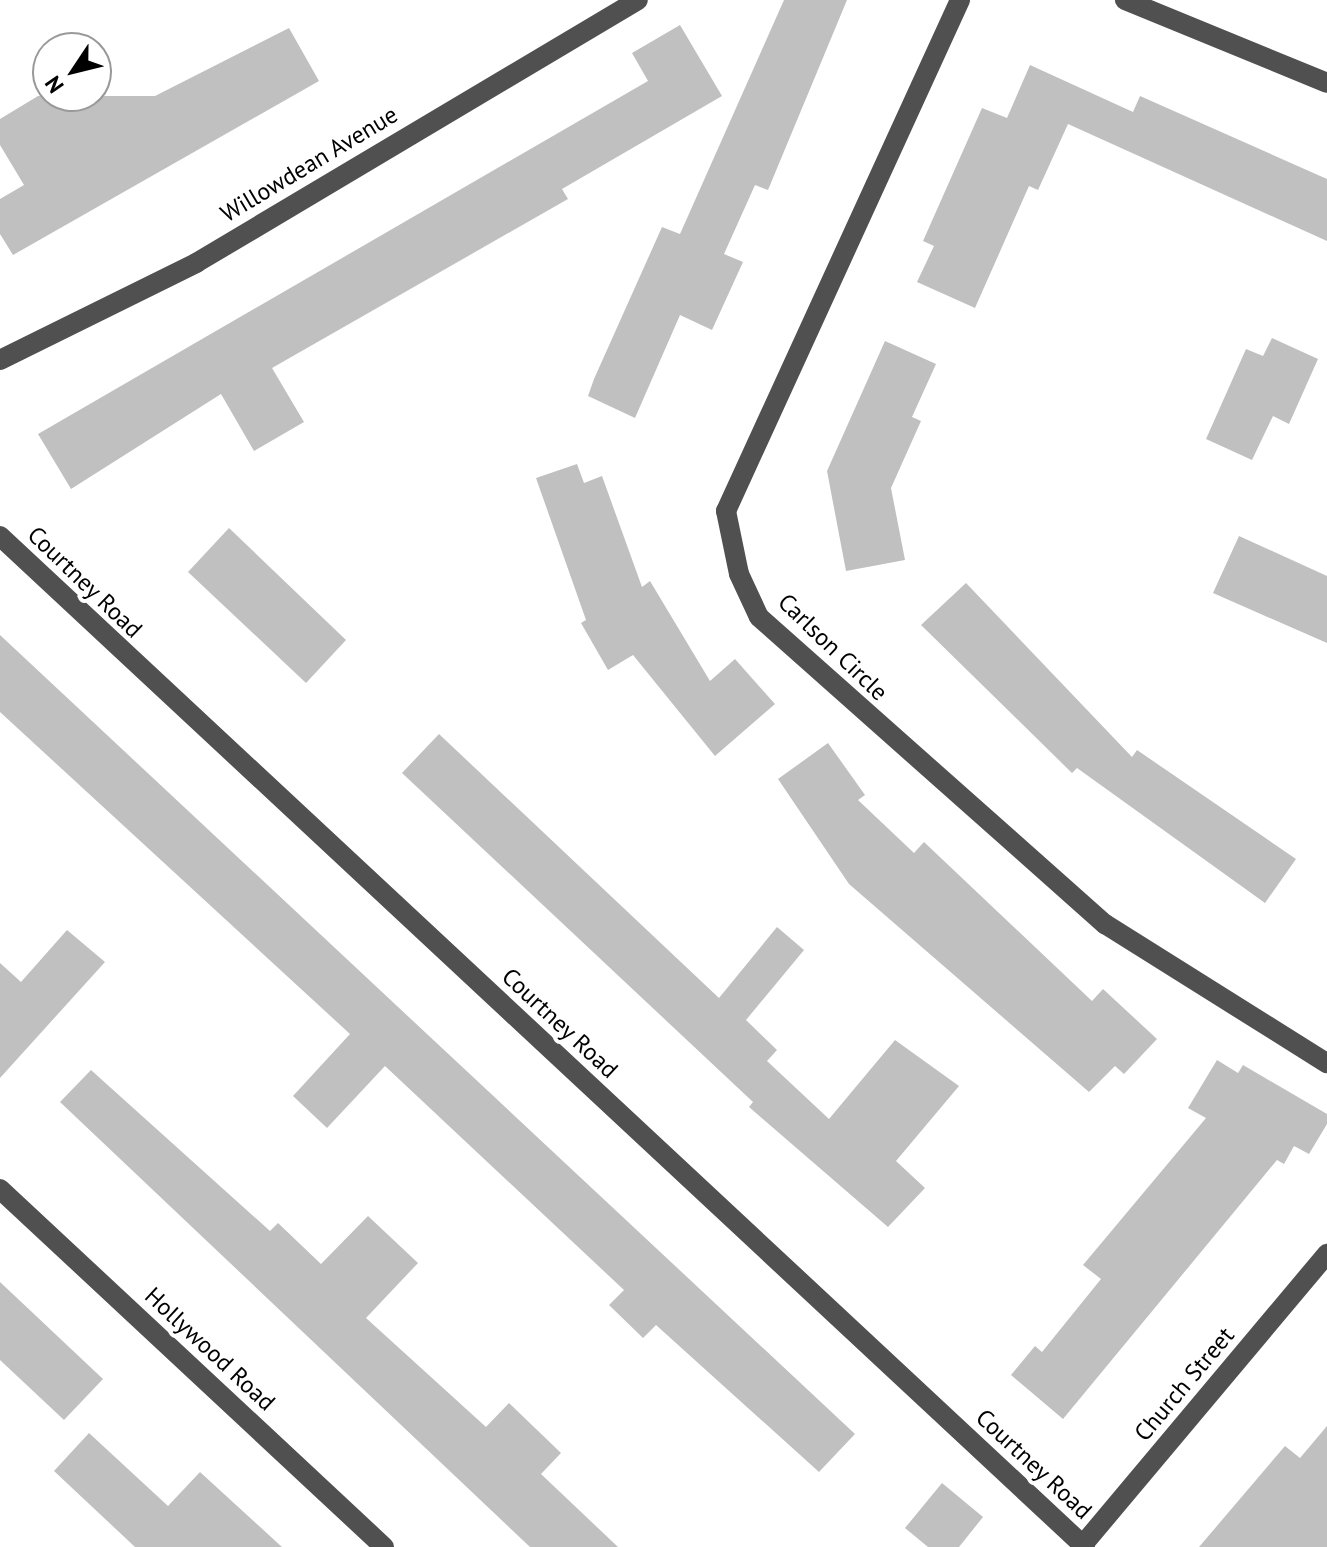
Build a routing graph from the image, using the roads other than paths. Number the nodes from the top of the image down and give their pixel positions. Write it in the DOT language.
graph roads {
  1 [pos="638,0"];
  2 [pos="960,0"];
  3 [pos="1125,0"];
  4 [pos="1327,83"];
  5 [pos="0,360"];
  6 [pos="0,536"];
  7 [pos="1327,1063"];
  8 [pos="0,1189"];
  9 [pos="1327,1254"];
  10 [pos="1083,1546"];
  11 [pos="384,1547"];
  1 -- 5 [label="street, Willowdean Avenue"];
  2 -- 7 [label="street, Carlson Circle"];
  3 -- 4 [label="street"];
  6 -- 10 [label="street, Courtney Road"];
  8 -- 11 [label="street, Hollywood Road"];
  9 -- 10 [label="street, Church Street"];
}
